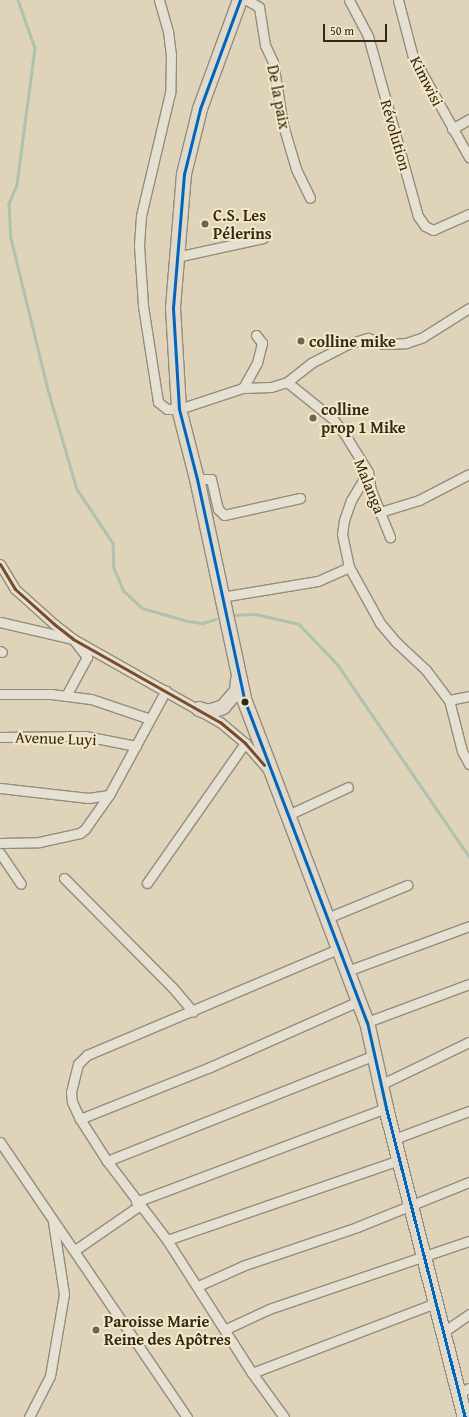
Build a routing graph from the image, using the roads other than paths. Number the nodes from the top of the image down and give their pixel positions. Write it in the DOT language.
graph roads {
  1 [pos="159,0"];
  2 [pos="240,0"];
  3 [pos="247,0"];
  4 [pos="349,0"];
  5 [pos="398,0"];
  6 [pos="469,118"];
  7 [pos="452,129"];
  8 [pos="469,156"];
  9 [pos="310,198"];
  10 [pos="469,214"];
  11 [pos="264,238"];
  12 [pos="176,257"];
  13 [pos="469,308"];
  14 [pos="256,335"];
  15 [pos="287,382"];
  16 [pos="244,388"];
  17 [pos="180,409"];
  18 [pos="368,472"];
  19 [pos="469,474"];
  20 [pos="197,478"];
  21 [pos="300,498"];
  22 [pos="380,512"];
  23 [pos="390,537"];
  24 [pos="0,564"];
  25 [pos="349,567"];
  26 [pos="222,597"];
  27 [pos="0,622"];
  28 [pos="73,639"];
  29 [pos="239,674"];
  30 [pos="166,690"];
  31 [pos="0,694"];
  32 [pos="66,696"];
  33 [pos="469,696"];
  34 [pos="449,700"];
  35 [pos="199,709"];
  36 [pos="150,719"];
  37 [pos="0,737"];
  38 [pos="245,743"];
  39 [pos="136,746"];
  40 [pos="469,764"];
  41 [pos="271,774"];
  42 [pos="348,786"];
  43 [pos="0,788"];
  44 [pos="109,795"];
  45 [pos="288,815"];
  46 [pos="0,843"];
  47 [pos="0,853"];
  48 [pos="64,878"];
  49 [pos="21,884"];
  50 [pos="147,884"];
  51 [pos="407,885"];
  52 [pos="327,918"];
  53 [pos="469,926"];
  54 [pos="338,949"];
  55 [pos="347,971"];
  56 [pos="469,984"];
  57 [pos="359,1001"];
  58 [pos="193,1012"];
  59 [pos="367,1022"];
  60 [pos="469,1042"];
  61 [pos="375,1056"];
  62 [pos="380,1085"];
  63 [pos="386,1108"];
  64 [pos="469,1111"];
  65 [pos="80,1119"];
  66 [pos="394,1139"];
  67 [pos="0,1142"];
  68 [pos="399,1160"];
  69 [pos="107,1161"];
  70 [pos="469,1182"];
  71 [pos="138,1204"];
  72 [pos="410,1206"];
  73 [pos="53,1218"];
  74 [pos="167,1240"];
  75 [pos="469,1241"];
  76 [pos="74,1250"];
  77 [pos="425,1257"];
  78 [pos="198,1286"];
  79 [pos="435,1303"];
  80 [pos="469,1314"];
  81 [pos="226,1329"];
  82 [pos="442,1333"];
  83 [pos="252,1373"];
  84 [pos="464,1391"];
  85 [pos="29,1417"];
  86 [pos="187,1417"];
  87 [pos="284,1417"];
  88 [pos="465,1417"];
  1 -- 17 [label="street"];
  2 -- 12 [label="highway"];
  3 -- 9 [label="street, De la paix"];
  4 -- 10 [label="street, Révolution"];
  5 -- 7 [label="street, Kimwisi"];
  6 -- 7 [label="street"];
  7 -- 8 [label="street, Kimwisi"];
  11 -- 12 [label="street"];
  12 -- 17 [label="highway"];
  13 -- 15 [label="street"];
  14 -- 16 [label="street"];
  15 -- 16 [label="street"];
  15 -- 18 [label="street, Malanga"];
  16 -- 17 [label="street"];
  17 -- 20 [label="highway"];
  18 -- 22 [label="street, Malanga"];
  18 -- 25 [label="street"];
  19 -- 22 [label="street"];
  20 -- 21 [label="street"];
  20 -- 26 [label="highway"];
  22 -- 23 [label="street, Malanga"];
  24 -- 28 [label="street"];
  25 -- 26 [label="street"];
  25 -- 34 [label="street"];
  26 -- 29 [label="highway"];
  27 -- 28 [label="street"];
  28 -- 30 [label="street"];
  28 -- 32 [label="street"];
  29 -- 35 [label="highway"];
  29 -- 41 [label="highway"];
  30 -- 35 [label="street"];
  30 -- 36 [label="street"];
  31 -- 32 [label="street"];
  32 -- 36 [label="street"];
  33 -- 34 [label="street"];
  34 -- 40 [label="street"];
  35 -- 38 [label="street"];
  36 -- 39 [label="street"];
  37 -- 39 [label="street, Avenue Luyi"];
  38 -- 41 [label="street"];
  38 -- 50 [label="street"];
  39 -- 44 [label="street"];
  41 -- 45 [label="highway"];
  42 -- 45 [label="street"];
  43 -- 44 [label="street"];
  44 -- 46 [label="street"];
  45 -- 52 [label="highway"];
  47 -- 49 [label="street"];
  48 -- 58 [label="street"];
  51 -- 52 [label="street"];
  52 -- 54 [label="highway"];
  53 -- 55 [label="street"];
  54 -- 55 [label="highway"];
  54 -- 58 [label="street"];
  55 -- 57 [label="highway"];
  56 -- 59 [label="street"];
  57 -- 59 [label="highway"];
  57 -- 65 [label="street"];
  58 -- 65 [label="street"];
  59 -- 61 [label="highway"];
  60 -- 62 [label="street"];
  61 -- 62 [label="highway"];
  61 -- 69 [label="street"];
  62 -- 63 [label="highway"];
  63 -- 66 [label="highway"];
  63 -- 71 [label="street"];
  64 -- 66 [label="street"];
  65 -- 69 [label="street"];
  66 -- 68 [label="highway"];
  67 -- 73 [label="street"];
  68 -- 72 [label="highway"];
  68 -- 74 [label="street"];
  69 -- 71 [label="street"];
  70 -- 72 [label="street"];
  71 -- 74 [label="street"];
  71 -- 76 [label="street"];
  72 -- 77 [label="highway"];
  72 -- 78 [label="street"];
  73 -- 76 [label="street"];
  73 -- 85 [label="street"];
  74 -- 78 [label="street"];
  75 -- 77 [label="street"];
  76 -- 86 [label="street"];
  77 -- 79 [label="highway"];
  77 -- 81 [label="street"];
  78 -- 81 [label="street"];
  79 -- 82 [label="highway"];
  79 -- 83 [label="street"];
  80 -- 82 [label="street"];
  81 -- 83 [label="street"];
  82 -- 84 [label="highway"];
  83 -- 87 [label="street"];
  84 -- 88 [label="highway"];
}
